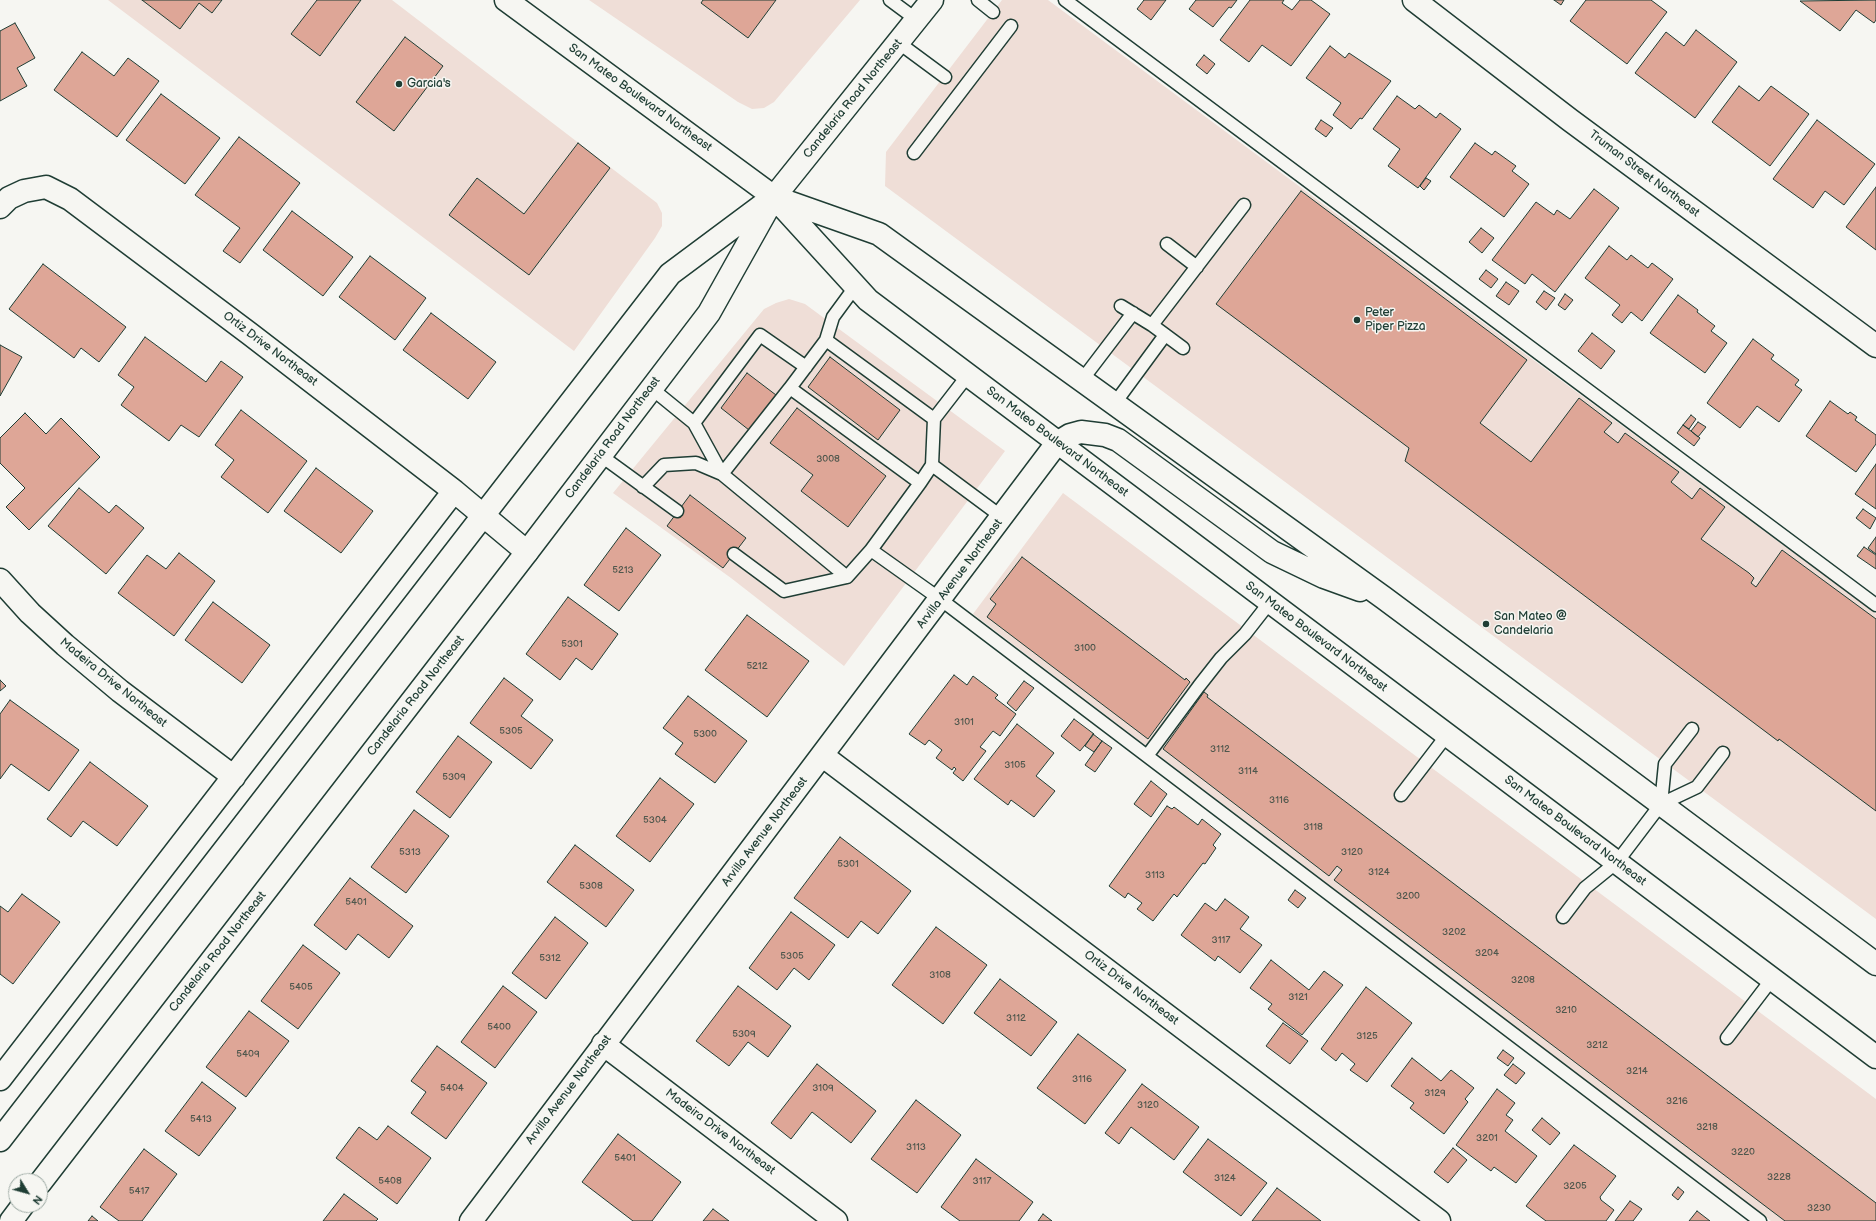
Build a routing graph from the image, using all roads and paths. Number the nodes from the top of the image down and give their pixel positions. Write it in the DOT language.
graph roads {
  1 [pos="506,0"];
  2 [pos="890,0"];
  3 [pos="932,0"];
  4 [pos="978,0"];
  5 [pos="1065,0"];
  6 [pos="1414,0"];
  7 [pos="993,12"];
  8 [pos="917,20"];
  9 [pos="1011,26"];
  10 [pos="899,43"];
  11 [pos="945,77"];
  12 [pos="914,153"];
  13 [pos="774,197"];
  14 [pos="1244,205"];
  15 [pos="0,207"];
  16 [pos="1168,244"];
  17 [pos="1197,267"];
  18 [pos="855,286"];
  19 [pos="1122,306"];
  20 [pos="1133,313"];
  21 [pos="1152,325"];
  22 [pos="1165,334"];
  23 [pos="826,340"];
  24 [pos="1876,346"];
  25 [pos="1183,348"];
  26 [pos="806,367"];
  27 [pos="968,376"];
  28 [pos="1082,380"];
  29 [pos="651,388"];
  30 [pos="790,388"];
  31 [pos="1115,403"];
  32 [pos="934,419"];
  33 [pos="694,423"];
  34 [pos="1057,443"];
  35 [pos="600,455"];
  36 [pos="932,465"];
  37 [pos="722,474"];
  38 [pos="920,483"];
  39 [pos="643,487"];
  40 [pos="454,491"];
  41 [pos="678,511"];
  42 [pos="483,514"];
  43 [pos="1002,517"];
  44 [pos="871,550"];
  45 [pos="527,552"];
  46 [pos="734,554"];
  47 [pos="848,577"];
  48 [pos="0,580"];
  49 [pos="1384,598"];
  50 [pos="940,599"];
  51 [pos="1270,602"];
  52 [pos="1876,605"];
  53 [pos="1692,729"];
  54 [pos="1447,735"];
  55 [pos="1723,752"];
  56 [pos="823,756"];
  57 [pos="1147,756"];
  58 [pos="234,777"];
  59 [pos="1401,795"];
  60 [pos="1662,804"];
  61 [pos="1617,862"];
  62 [pos="1563,917"];
  63 [pos="1876,964"];
  64 [pos="1772,979"];
  65 [pos="1727,1038"];
  66 [pos="603,1044"];
  67 [pos="1876,1057"];
  68 [pos="1,1077"];
  69 [pos="0,1140"];
  70 [pos="48,1173"];
  71 [pos="471,1221"];
  72 [pos="836,1221"];
  73 [pos="1439,1221"];
  74 [pos="1760,1221"];
  1 -- 13 [label="main road, San Mateo Boulevard Northeast"];
  2 -- 8 [label="lane"];
  3 -- 8 [label="main road, Candelaria Road Northeast"];
  4 -- 7 [label="lane"];
  5 -- 52 [label="lane"];
  6 -- 24 [label="main road, Truman Street Northeast"];
  8 -- 10 [label="main road, Candelaria Road Northeast"];
  9 -- 12 [label="lane"];
  10 -- 11 [label="lane"];
  10 -- 13 [label="main road, Candelaria Road Northeast"];
  13 -- 18 [label="main road, San Mateo Boulevard Northeast"];
  13 -- 28 [label="main road, San Mateo Boulevard Northeast"];
  13 -- 29 [label="main road, Candelaria Road Northeast"];
  13 -- 42 [label="main road, Candelaria Road Northeast"];
  14 -- 17 [label="lane"];
  15 -- 40 [label="main road, Ortiz Drive Northeast"];
  16 -- 17 [label="lane"];
  17 -- 21 [label="lane"];
  18 -- 23 [label="lane"];
  18 -- 27 [label="main road, San Mateo Boulevard Northeast"];
  19 -- 20 [label="lane"];
  20 -- 21 [label="lane"];
  20 -- 28 [label="lane"];
  21 -- 22 [label="lane"];
  22 -- 25 [label="lane"];
  22 -- 31 [label="lane"];
  23 -- 26 [label="lane"];
  23 -- 32 [label="lane"];
  26 -- 30 [label="lane"];
  26 -- 33 [label="lane"];
  27 -- 32 [label="lane"];
  27 -- 34 [label="main road, San Mateo Boulevard Northeast"];
  28 -- 31 [label="main road, San Mateo Boulevard Northeast"];
  29 -- 33 [label="lane"];
  29 -- 35 [label="main road, Candelaria Road Northeast"];
  30 -- 37 [label="lane"];
  30 -- 38 [label="lane"];
  31 -- 49 [label="main road, San Mateo Boulevard Northeast"];
  32 -- 36 [label="lane"];
  33 -- 37 [label="lane"];
  34 -- 43 [label="main road, Arvilla Avenue Northeast"];
  34 -- 49 [label="main road"];
  34 -- 51 [label="main road, San Mateo Boulevard Northeast"];
  35 -- 39 [label="lane"];
  35 -- 45 [label="main road, Candelaria Road Northeast"];
  36 -- 38 [label="lane"];
  36 -- 43 [label="lane"];
  37 -- 39 [label="lane"];
  37 -- 47 [label="lane"];
  38 -- 44 [label="lane"];
  39 -- 41 [label="lane"];
  40 -- 42 [label="main road, Ortiz Drive Northeast"];
  40 -- 58 [label="main road"];
  42 -- 45 [label="main road, Ortiz Drive Northeast"];
  42 -- 69 [label="main road, Candelaria Road Northeast"];
  43 -- 50 [label="main road, Arvilla Avenue Northeast"];
  44 -- 47 [label="lane"];
  44 -- 50 [label="lane"];
  45 -- 70 [label="main road, Candelaria Road Northeast"];
  46 -- 47 [label="lane"];
  48 -- 58 [label="main road, Madeira Drive Northeast"];
  49 -- 60 [label="main road, San Mateo Boulevard Northeast"];
  50 -- 56 [label="main road, Arvilla Avenue Northeast"];
  50 -- 57 [label="lane"];
  51 -- 54 [label="main road, San Mateo Boulevard Northeast"];
  51 -- 57 [label="lane"];
  53 -- 60 [label="lane"];
  54 -- 59 [label="lane"];
  54 -- 61 [label="main road, San Mateo Boulevard Northeast"];
  55 -- 60 [label="lane"];
  56 -- 66 [label="main road, Arvilla Avenue Northeast"];
  56 -- 73 [label="main road, Ortiz Drive Northeast"];
  57 -- 74 [label="lane"];
  58 -- 68 [label="main road"];
  60 -- 61 [label="lane"];
  60 -- 63 [label="main road, San Mateo Boulevard Northeast"];
  61 -- 62 [label="lane"];
  61 -- 64 [label="main road, San Mateo Boulevard Northeast"];
  64 -- 65 [label="lane"];
  64 -- 67 [label="main road, San Mateo Boulevard Northeast"];
  66 -- 71 [label="main road, Arvilla Avenue Northeast"];
  66 -- 72 [label="main road, Madeira Drive Northeast"];
}
